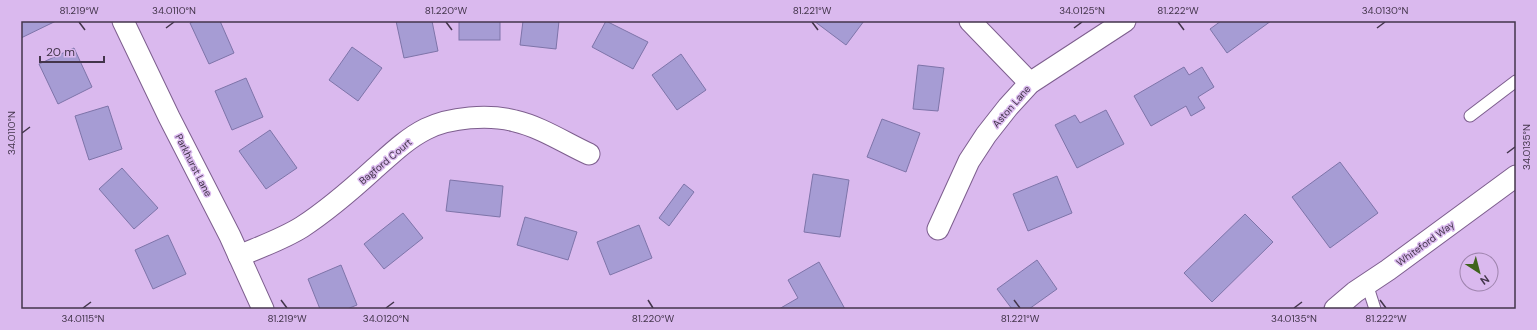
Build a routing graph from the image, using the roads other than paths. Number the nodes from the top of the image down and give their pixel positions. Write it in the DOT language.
graph roads {
  1 [pos="123,21"];
  2 [pos="970,21"];
  3 [pos="1125,21"];
  4 [pos="1516,81"];
  5 [pos="1030,83"];
  6 [pos="1470,116"];
  7 [pos="589,154"];
  8 [pos="1516,176"];
  9 [pos="938,229"];
  10 [pos="239,256"];
  11 [pos="1367,284"];
  12 [pos="263,309"];
  13 [pos="1335,309"];
  14 [pos="1375,309"];
  1 -- 10 [label="street, Parkhurst Lane"];
  2 -- 5 [label="street"];
  3 -- 5 [label="street, Aston Lane"];
  4 -- 6 [label="lane"];
  5 -- 9 [label="street, Aston Lane"];
  7 -- 10 [label="street, Bagford Court"];
  8 -- 11 [label="street, Whiteford Way"];
  10 -- 12 [label="street, Parkhurst Lane"];
  11 -- 13 [label="street, Whiteford Way"];
  11 -- 14 [label="lane"];
}
